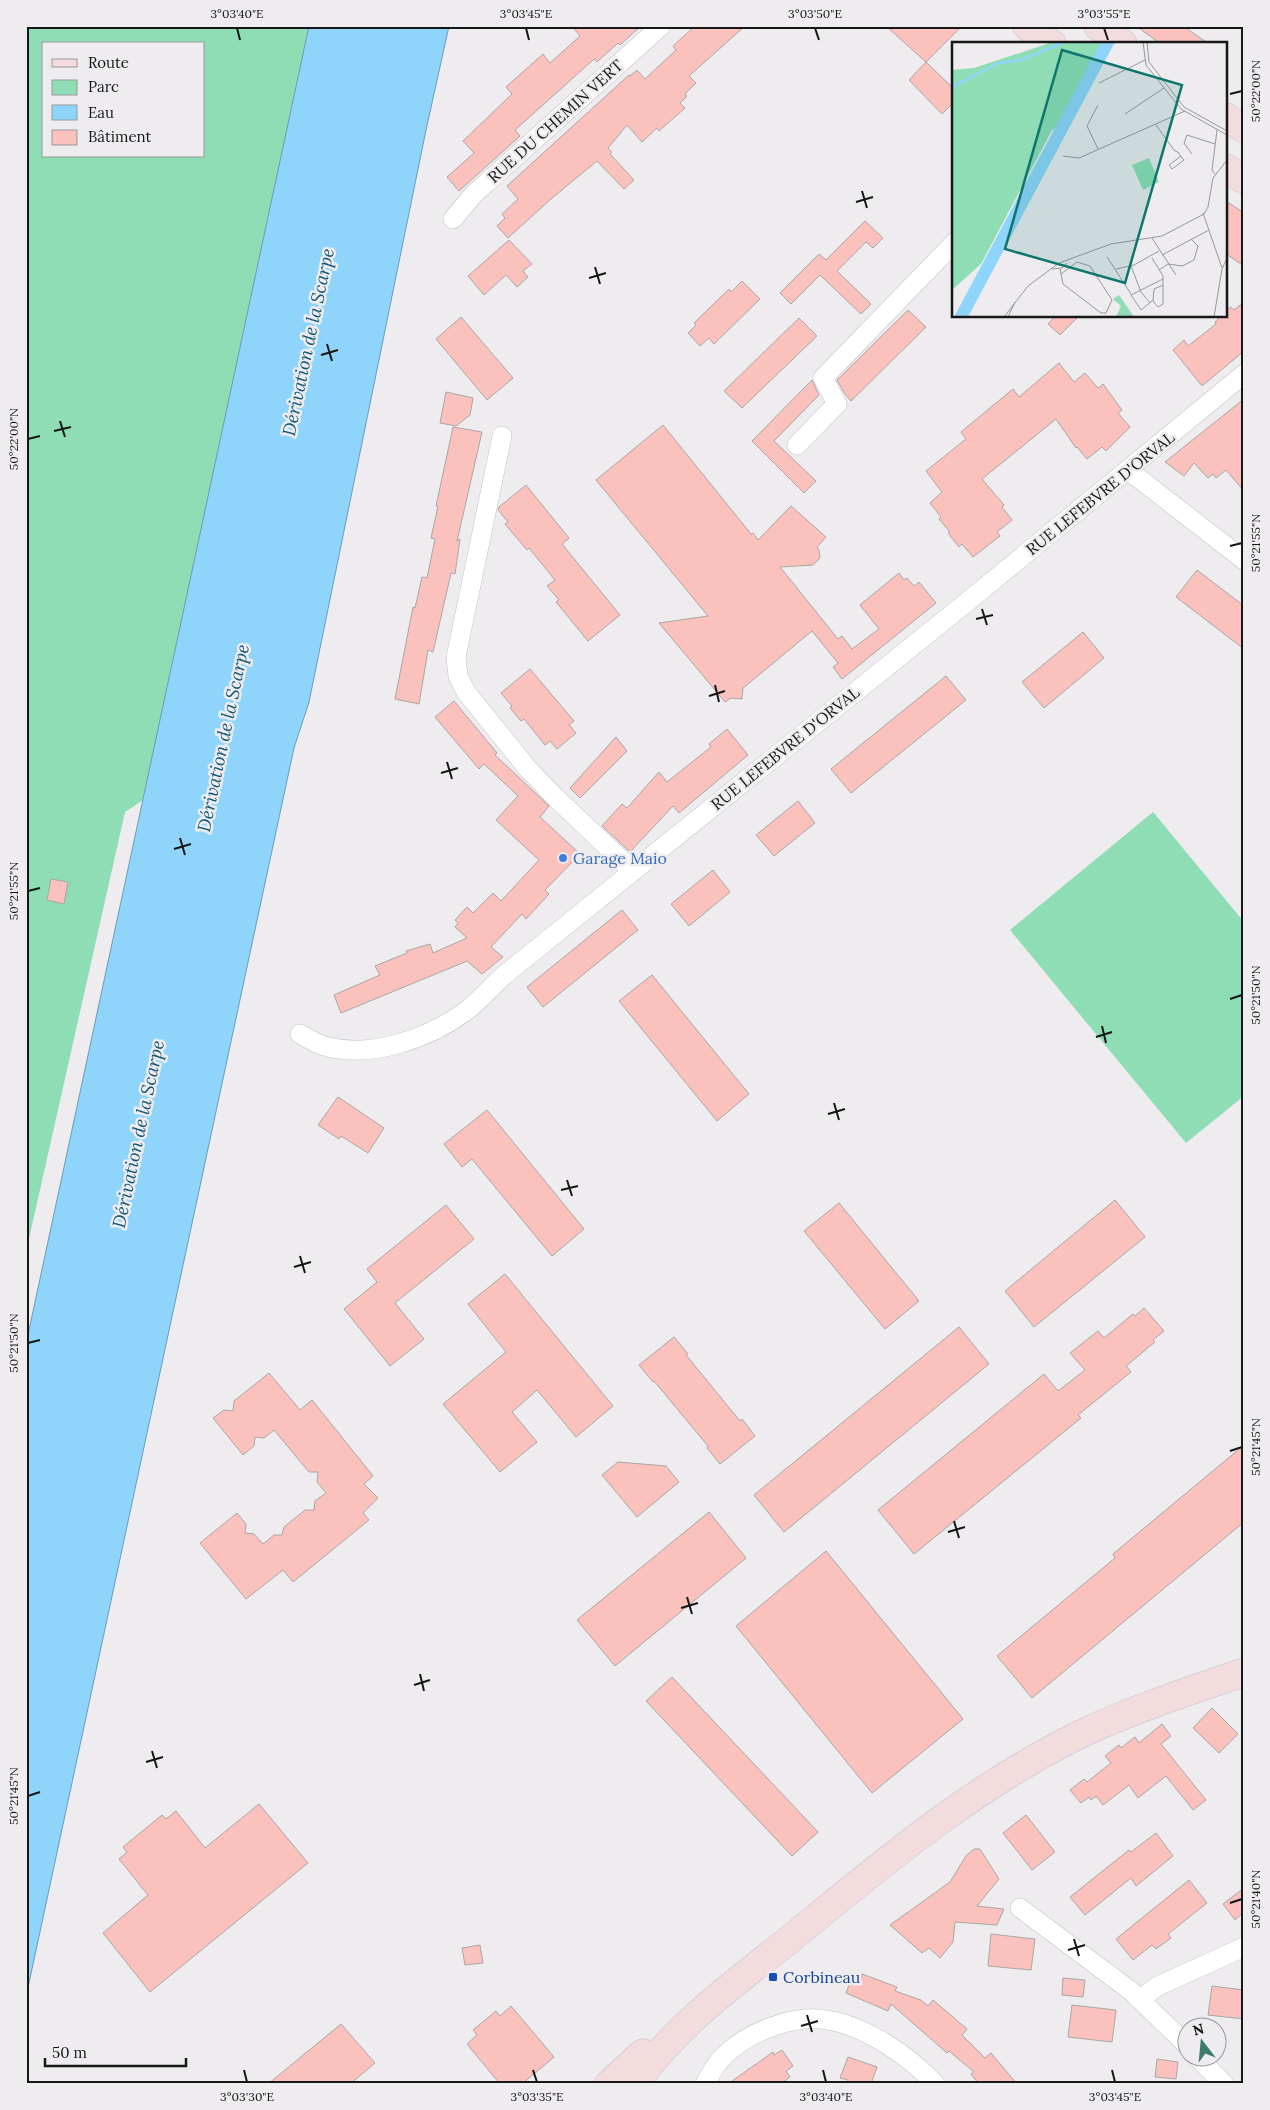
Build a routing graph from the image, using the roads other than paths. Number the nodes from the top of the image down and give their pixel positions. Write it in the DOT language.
graph roads {
  1 [pos="661,26"];
  2 [pos="1027,26"];
  3 [pos="1098,26"];
  4 [pos="1049,42"];
  5 [pos="1120,42"];
  6 [pos="1228,118"];
  7 [pos="1244,129"];
  8 [pos="1228,169"];
  9 [pos="1244,180"];
  10 [pos="453,219"];
  11 [pos="952,245"];
  12 [pos="1244,374"];
  13 [pos="502,436"];
  14 [pos="797,445"];
  15 [pos="1128,470"];
  16 [pos="1244,560"];
  17 [pos="633,871"];
  18 [pos="300,1034"];
  19 [pos="1244,1672"];
  20 [pos="1020,1908"];
  21 [pos="1244,1947"];
  22 [pos="1140,1999"];
  23 [pos="699,2013"];
  24 [pos="1178,2036"];
  25 [pos="1208,2068"];
  26 [pos="609,2084"];
  27 [pos="635,2084"];
  28 [pos="705,2084"];
  29 [pos="935,2084"];
  30 [pos="1224,2084"];
  1 -- 10 [label="street, RUE DU CHEMIN VERT"];
  2 -- 4 [label="main road"];
  3 -- 5 [label="main road"];
  6 -- 7 [label="main road"];
  8 -- 9 [label="main road"];
  11 -- 14 [label="street"];
  12 -- 15 [label="street, RUE LEFEBVRE D'ORVAL"];
  13 -- 17 [label="street"];
  15 -- 16 [label="street"];
  15 -- 17 [label="street, RUE LEFEBVRE D'ORVAL"];
  17 -- 18 [label="street, RUE LEFEBVRE D'ORVAL"];
  19 -- 23 [label="main road"];
  20 -- 22 [label="street"];
  21 -- 22 [label="street"];
  22 -- 24 [label="street"];
  23 -- 26 [label="main road"];
  23 -- 27 [label="main road"];
  25 -- 30 [label="street"];
  28 -- 29 [label="street"];
}
